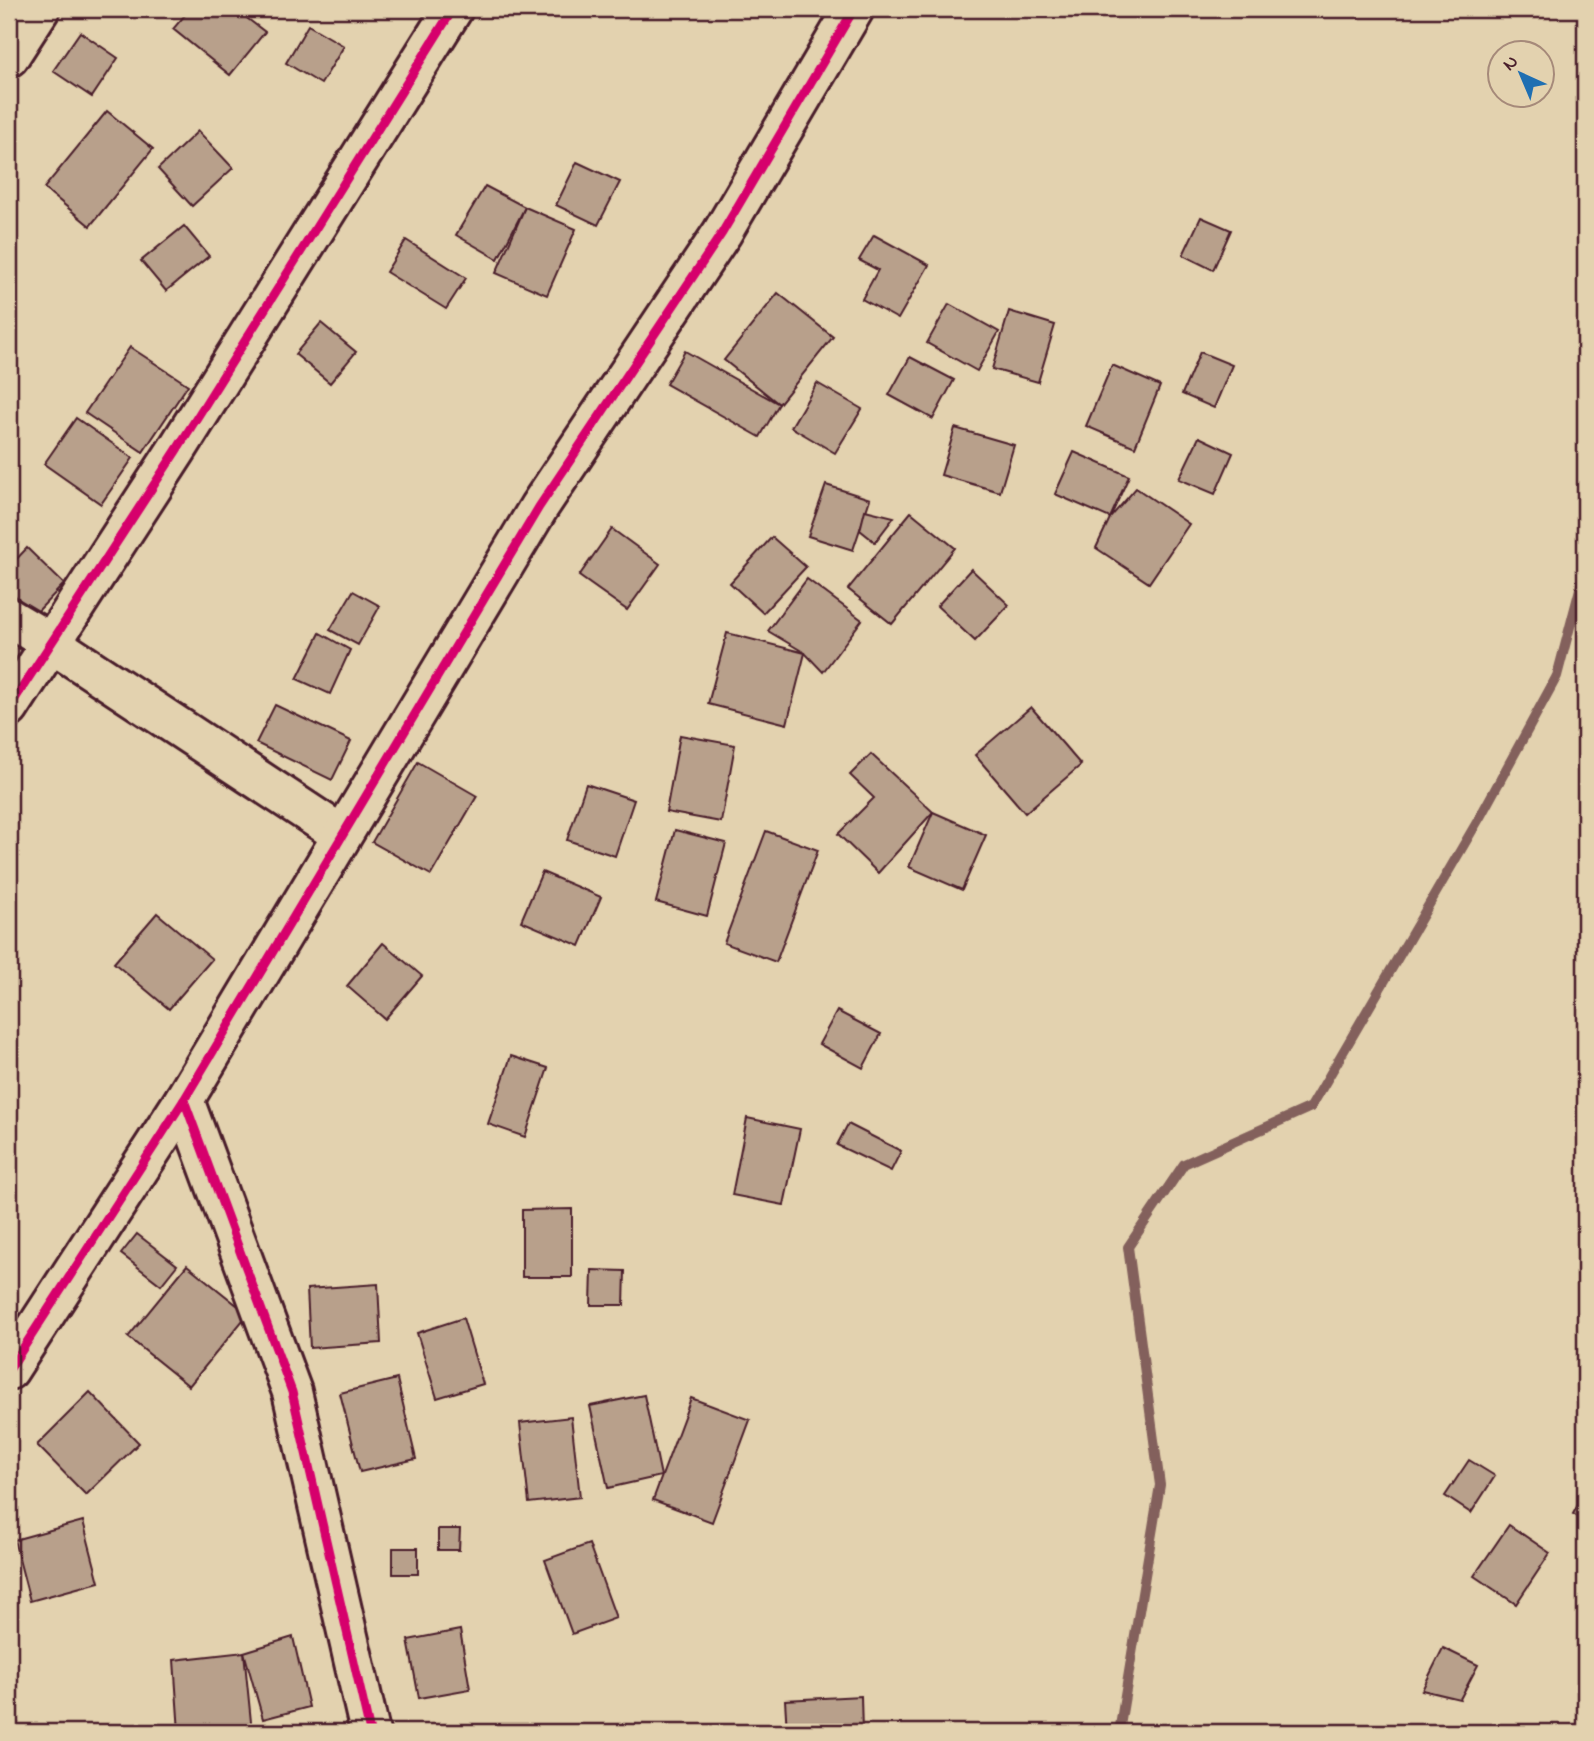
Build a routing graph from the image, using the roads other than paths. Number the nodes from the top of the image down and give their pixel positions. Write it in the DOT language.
graph roads {
  1 [pos="40,9"];
  2 [pos="453,9"];
  3 [pos="854,9"];
  4 [pos="9,57"];
  5 [pos="9,618"];
  6 [pos="51,643"];
  7 [pos="9,708"];
  8 [pos="342,835"];
  9 [pos="184,1100"];
  10 [pos="9,1370"];
  11 [pos="370,1732"];
  1 -- 4 [label="street"];
  2 -- 6 [label="street"];
  3 -- 8 [label="street"];
  5 -- 6 [label="street"];
  6 -- 7 [label="street"];
  6 -- 8 [label="street"];
  8 -- 9 [label="street"];
  9 -- 10 [label="street"];
  9 -- 11 [label="street"];
}
